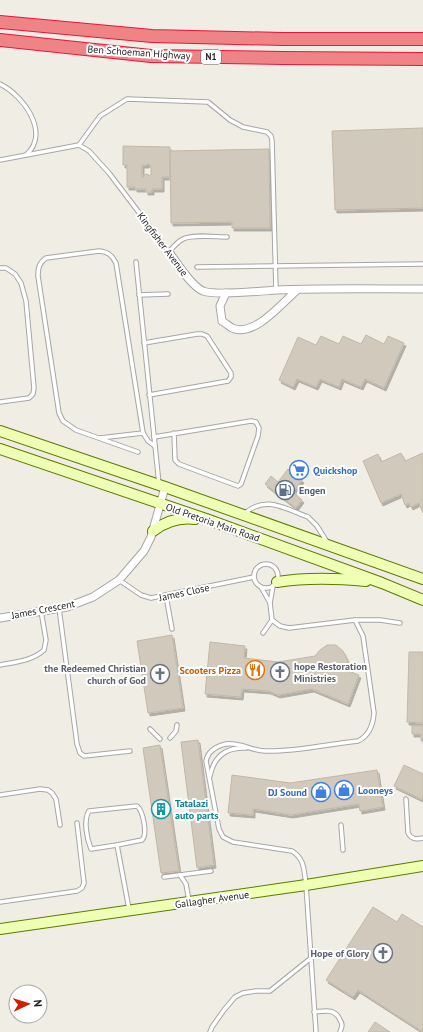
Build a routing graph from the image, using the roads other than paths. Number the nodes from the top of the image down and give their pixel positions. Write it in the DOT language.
graph roads {
  1 [pos="0,22"];
  2 [pos="423,39"];
  3 [pos="0,40"];
  4 [pos="423,59"];
  5 [pos="0,84"];
  6 [pos="80,145"];
  7 [pos="26,156"];
  8 [pos="0,160"];
  9 [pos="227,237"];
  10 [pos="169,252"];
  11 [pos="136,262"];
  12 [pos="423,264"];
  13 [pos="275,265"];
  14 [pos="197,267"];
  15 [pos="0,268"];
  16 [pos="423,289"];
  17 [pos="276,290"];
  18 [pos="297,290"];
  19 [pos="226,293"];
  20 [pos="168,294"];
  21 [pos="139,295"];
  22 [pos="144,344"];
  23 [pos="150,395"];
  24 [pos="0,402"];
  25 [pos="0,431"];
  26 [pos="143,432"];
  27 [pos="174,433"];
  28 [pos="154,437"];
  29 [pos="99,439"];
  30 [pos="154,446"];
  31 [pos="0,449"];
  32 [pos="138,452"];
  33 [pos="162,486"];
  34 [pos="161,504"];
  35 [pos="243,515"];
  36 [pos="209,520"];
  37 [pos="154,531"];
  38 [pos="328,545"];
  39 [pos="254,577"];
  40 [pos="423,579"];
  41 [pos="119,580"];
  42 [pos="382,583"];
  43 [pos="275,584"];
  44 [pos="261,587"];
  45 [pos="166,596"];
  46 [pos="423,600"];
  47 [pos="270,603"];
  48 [pos="59,608"];
  49 [pos="41,611"];
  50 [pos="0,618"];
  51 [pos="272,620"];
  52 [pos="355,620"];
  53 [pos="400,623"];
  54 [pos="172,629"];
  55 [pos="262,633"];
  56 [pos="0,664"];
  57 [pos="177,725"];
  58 [pos="150,729"];
  59 [pos="170,738"];
  60 [pos="160,739"];
  61 [pos="252,749"];
  62 [pos="130,751"];
  63 [pos="209,778"];
  64 [pos="0,794"];
  65 [pos="406,799"];
  66 [pos="77,823"];
  67 [pos="60,825"];
  68 [pos="341,825"];
  69 [pos="423,838"];
  70 [pos="117,845"];
  71 [pos="343,850"];
  72 [pos="423,866"];
  73 [pos="211,871"];
  74 [pos="190,874"];
  75 [pos="180,875"];
  76 [pos="164,877"];
  77 [pos="186,884"];
  78 [pos="306,885"];
  79 [pos="0,902"];
  80 [pos="190,902"];
  81 [pos="129,910"];
  82 [pos="0,929"];
  83 [pos="311,958"];
  84 [pos="314,1012"];
  85 [pos="210,1032"];
  86 [pos="316,1032"];
  87 [pos="340,1032"];
  1 -- 2 [label="highway, Ben Schoeman Highway / N1"];
  3 -- 4 [label="highway, Ben Schoeman Highway / N1"];
  5 -- 7 [label="lane"];
  6 -- 7 [label="lane"];
  6 -- 10 [label="lane, Kingfisher Avenue"];
  6 -- 13 [label="lane"];
  7 -- 8 [label="lane"];
  9 -- 10 [label="lane"];
  10 -- 19 [label="street, Kingfisher Avenue"];
  11 -- 21 [label="lane"];
  12 -- 13 [label="lane"];
  13 -- 14 [label="lane"];
  13 -- 17 [label="lane"];
  15 -- 24 [label="lane"];
  16 -- 18 [label="street, Kingfisher Avenue"];
  17 -- 18 [label="street, Kingfisher Avenue"];
  17 -- 19 [label="street, Kingfisher Avenue"];
  18 -- 19 [label="street"];
  20 -- 21 [label="lane"];
  21 -- 22 [label="lane"];
  22 -- 23 [label="lane"];
  22 -- 23 [label="lane"];
  23 -- 28 [label="lane"];
  25 -- 33 [label="main road, Old Pretoria Main Road"];
  26 -- 29 [label="lane"];
  26 -- 29 [label="lane"];
  26 -- 30 [label="lane"];
  27 -- 27 [label="lane"];
  27 -- 28 [label="lane"];
  28 -- 30 [label="lane"];
  29 -- 32 [label="lane"];
  30 -- 33 [label="lane"];
  31 -- 34 [label="main road, Old Pretoria Main Road"];
  33 -- 34 [label="street, James Crescent"];
  33 -- 35 [label="main road, Old Pretoria Main Road"];
  34 -- 36 [label="main road, Old Pretoria Main Road"];
  34 -- 37 [label="street, James Crescent"];
  35 -- 38 [label="main road, Old Pretoria Main Road"];
  35 -- 38 [label="lane"];
  36 -- 37 [label="main road"];
  36 -- 42 [label="main road, Old Pretoria Main Road"];
  37 -- 41 [label="street, James Crescent"];
  38 -- 40 [label="main road, Old Pretoria Main Road"];
  39 -- 43 [label="lane"];
  39 -- 44 [label="lane"];
  39 -- 45 [label="lane, James Close"];
  41 -- 45 [label="lane, James Close"];
  41 -- 48 [label="street, James Crescent"];
  42 -- 43 [label="main road"];
  42 -- 46 [label="main road, Old Pretoria Main Road"];
  43 -- 44 [label="lane"];
  43 -- 47 [label="lane"];
  44 -- 47 [label="lane"];
  45 -- 54 [label="lane"];
  47 -- 51 [label="lane"];
  48 -- 49 [label="street, James Crescent"];
  48 -- 62 [label="lane"];
  49 -- 50 [label="street, James Crescent"];
  49 -- 56 [label="lane"];
  51 -- 52 [label="lane"];
  51 -- 55 [label="lane"];
  52 -- 53 [label="lane"];
  52 -- 61 [label="lane"];
  57 -- 59 [label="lane"];
  58 -- 60 [label="lane"];
  61 -- 63 [label="lane"];
  61 -- 63 [label="lane"];
  63 -- 78 [label="lane"];
  64 -- 67 [label="lane"];
  65 -- 69 [label="lane"];
  66 -- 79 [label="lane"];
  68 -- 71 [label="lane"];
  70 -- 70 [label="lane"];
  70 -- 81 [label="lane"];
  72 -- 78 [label="main road, Gallagher Avenue"];
  73 -- 74 [label="lane"];
  74 -- 75 [label="lane"];
  74 -- 77 [label="lane"];
  75 -- 76 [label="lane"];
  75 -- 77 [label="lane"];
  77 -- 80 [label="lane"];
  78 -- 80 [label="main road, Gallagher Avenue"];
  78 -- 83 [label="lane"];
  80 -- 81 [label="main road, Gallagher Avenue"];
  81 -- 82 [label="main road, Gallagher Avenue"];
  83 -- 84 [label="lane"];
  83 -- 85 [label="lane"];
  84 -- 86 [label="lane"];
  84 -- 87 [label="lane"];
}
